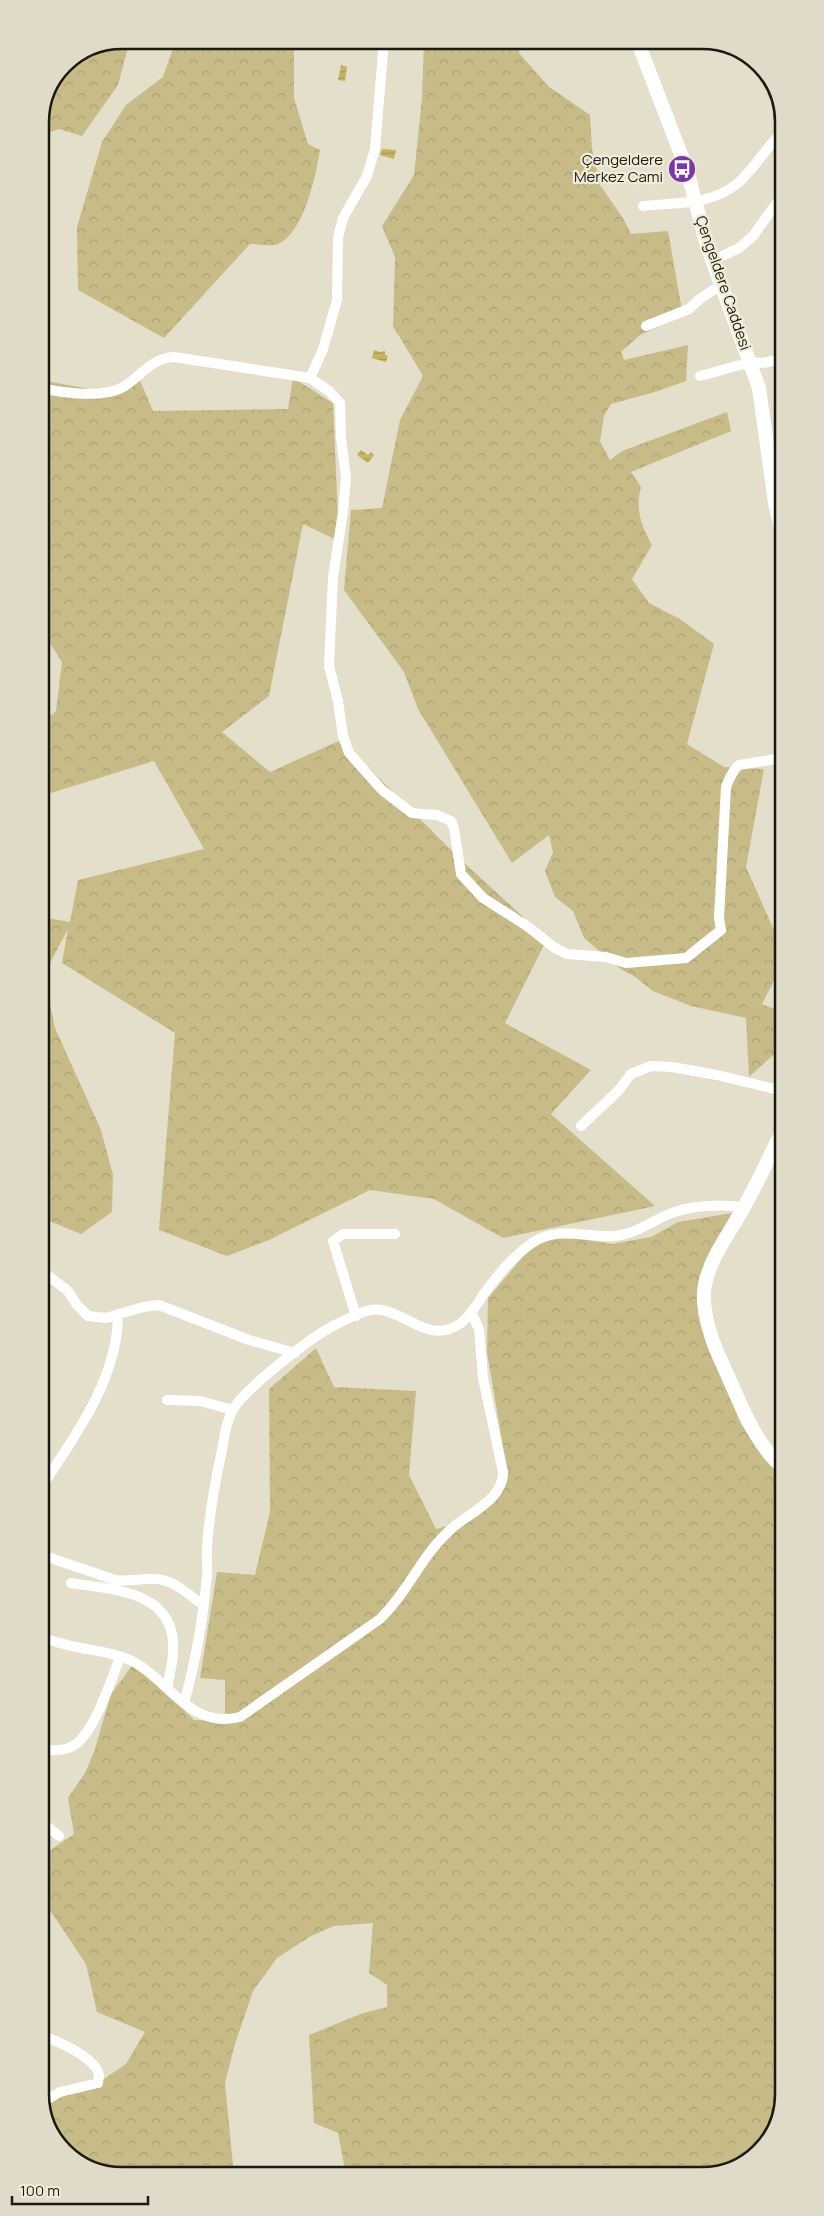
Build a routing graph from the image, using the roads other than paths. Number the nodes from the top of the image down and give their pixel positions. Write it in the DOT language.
graph roads {
  1 [pos="383,49"];
  2 [pos="640,49"];
  3 [pos="775,140"];
  4 [pos="696,202"];
  5 [pos="775,205"];
  6 [pos="643,206"];
  7 [pos="712,261"];
  8 [pos="722,286"];
  9 [pos="646,326"];
  10 [pos="775,360"];
  11 [pos="751,362"];
  12 [pos="700,376"];
  13 [pos="310,378"];
  14 [pos="49,390"];
  15 [pos="775,484"];
  16 [pos="775,759"];
  17 [pos="775,1089"];
  18 [pos="581,1126"];
  19 [pos="775,1146"];
  20 [pos="744,1207"];
  21 [pos="394,1234"];
  22 [pos="49,1276"];
  23 [pos="471,1312"];
  24 [pos="118,1314"];
  25 [pos="356,1316"];
  26 [pos="294,1352"];
  27 [pos="167,1400"];
  28 [pos="233,1410"];
  29 [pos="775,1461"];
  30 [pos="49,1475"];
  31 [pos="49,1557"];
  32 [pos="71,1583"];
  33 [pos="203,1605"];
  34 [pos="49,1640"];
  35 [pos="120,1658"];
  36 [pos="167,1688"];
  37 [pos="184,1703"];
  38 [pos="49,1750"];
  39 [pos="49,1828"];
  40 [pos="59,1836"];
  41 [pos="49,2040"];
  42 [pos="49,2098"];
  1 -- 13 [label="street"];
  2 -- 4 [label="main road, Çengeldere Caddesi"];
  3 -- 4 [label="street"];
  4 -- 6 [label="street"];
  4 -- 7 [label="main road, Çengeldere Caddesi"];
  5 -- 7 [label="street"];
  7 -- 8 [label="main road, Çengeldere Caddesi"];
  8 -- 9 [label="street"];
  8 -- 11 [label="main road, Çengeldere Caddesi"];
  10 -- 11 [label="street"];
  11 -- 12 [label="street"];
  11 -- 15 [label="main road, Çengeldere Caddesi"];
  13 -- 14 [label="street"];
  13 -- 16 [label="street"];
  17 -- 18 [label="street"];
  19 -- 20 [label="main road"];
  20 -- 23 [label="street"];
  20 -- 29 [label="main road"];
  21 -- 25 [label="street"];
  22 -- 24 [label="street"];
  23 -- 25 [label="street"];
  23 -- 37 [label="street"];
  24 -- 26 [label="street"];
  24 -- 30 [label="street"];
  25 -- 26 [label="street"];
  26 -- 28 [label="street"];
  27 -- 28 [label="street"];
  28 -- 33 [label="street"];
  31 -- 33 [label="street"];
  32 -- 36 [label="street"];
  33 -- 37 [label="street"];
  34 -- 35 [label="street"];
  35 -- 36 [label="street"];
  35 -- 38 [label="street"];
  36 -- 37 [label="street"];
  39 -- 40 [label="street"];
  41 -- 42 [label="street"];
}
